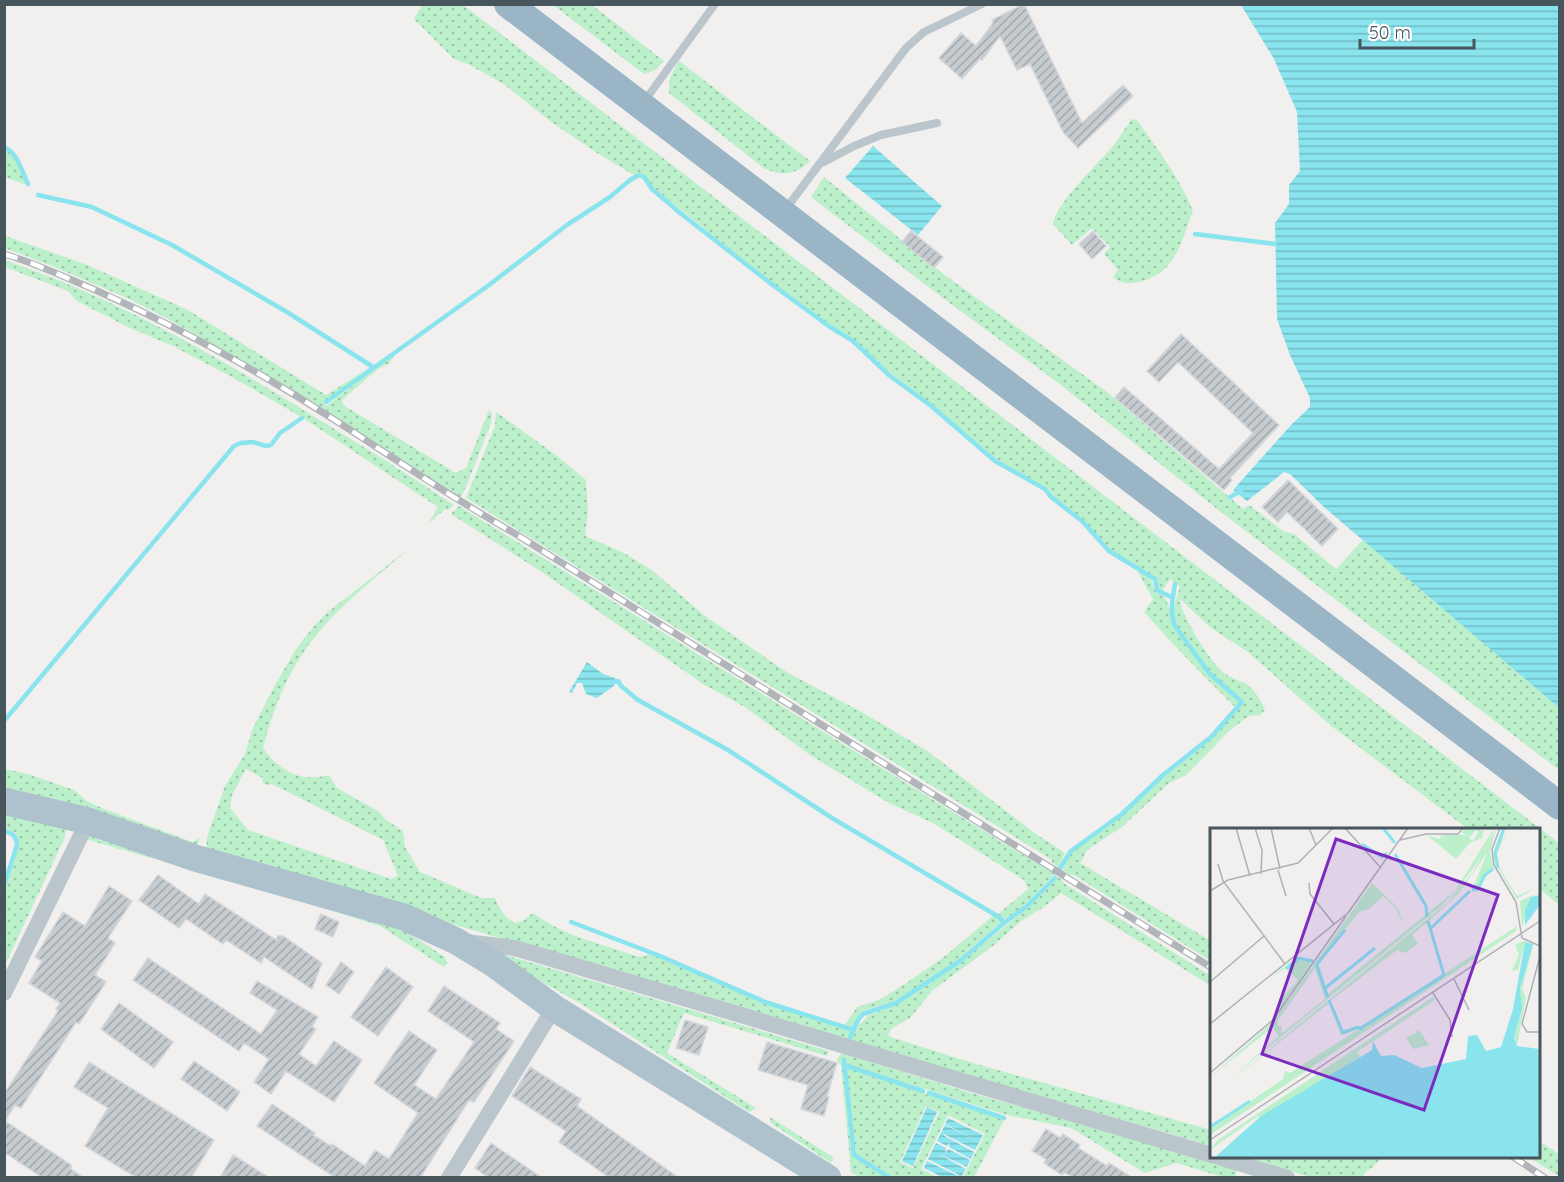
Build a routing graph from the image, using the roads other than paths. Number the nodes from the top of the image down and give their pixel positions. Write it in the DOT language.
graph roads {
  1 [pos="508,4"];
  2 [pos="715,4"];
  3 [pos="982,4"];
  4 [pos="641,106"];
  5 [pos="937,123"];
  6 [pos="821,164"];
  7 [pos="782,213"];
  8 [pos="4,801"];
  9 [pos="1560,806"];
  10 [pos="88,821"];
  11 [pos="456,940"];
  12 [pos="4,993"];
  13 [pos="554,1008"];
  14 [pos="1210,1154"];
  15 [pos="1222,1158"];
  16 [pos="449,1178"];
  17 [pos="828,1178"];
  18 [pos="1287,1178"];
  1 -- 4 [label="highway"];
  2 -- 4 [label="lane"];
  3 -- 6 [label="lane"];
  4 -- 7 [label="highway"];
  5 -- 6 [label="lane"];
  6 -- 7 [label="lane"];
  7 -- 9 [label="highway"];
  8 -- 10 [label="main road"];
  10 -- 11 [label="main road"];
  10 -- 12 [label="street"];
  11 -- 13 [label="main road"];
  11 -- 14 [label="street"];
  13 -- 16 [label="street"];
  13 -- 17 [label="main road"];
  15 -- 18 [label="street"];
}
